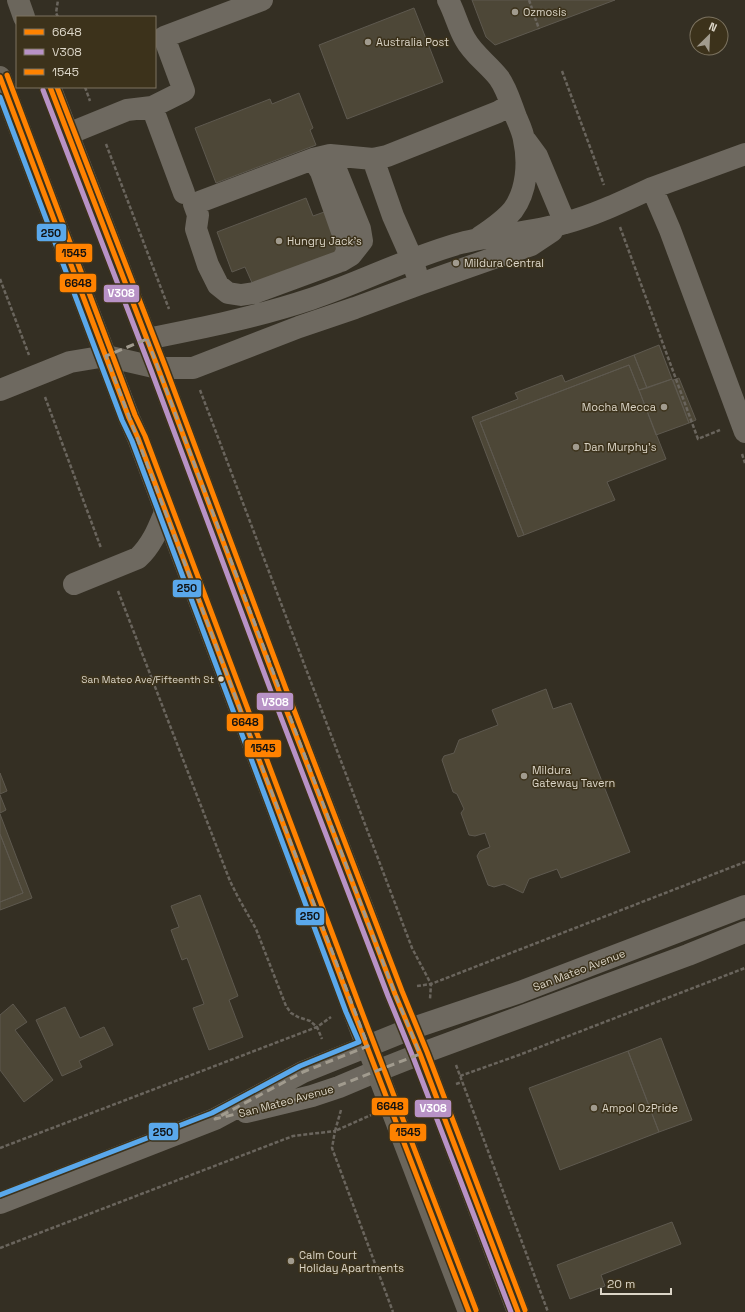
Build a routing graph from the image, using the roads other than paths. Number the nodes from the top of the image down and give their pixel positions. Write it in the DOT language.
graph roads {
  1 [pos="18,0"];
  2 [pos="262,0"];
  3 [pos="448,0"];
  4 [pos="24,16"];
  5 [pos="0,76"];
  6 [pos="50,88"];
  7 [pos="511,104"];
  8 [pos="152,106"];
  9 [pos="524,138"];
  10 [pos="70,141"];
  11 [pos="745,154"];
  12 [pos="321,157"];
  13 [pos="373,159"];
  14 [pos="652,188"];
  15 [pos="184,193"];
  16 [pos="565,223"];
  17 [pos="477,240"];
  18 [pos="412,259"];
  19 [pos="420,284"];
  20 [pos="147,339"];
  21 [pos="106,356"];
  22 [pos="158,368"];
  23 [pos="0,390"];
  24 [pos="742,441"];
  25 [pos="165,512"];
  26 [pos="74,584"];
  27 [pos="745,906"];
  28 [pos="745,932"];
  29 [pos="410,1029"];
  30 [pos="368,1046"];
  31 [pos="420,1054"];
  32 [pos="377,1071"];
  33 [pos="215,1119"];
  34 [pos="0,1203"];
  35 [pos="468,1312"];
  36 [pos="518,1312"];
  1 -- 4 [label="highway"];
  2 -- 8 [label="street"];
  3 -- 7 [label="street"];
  5 -- 21 [label="highway"];
  6 -- 10 [label="highway"];
  7 -- 9 [label="street"];
  7 -- 13 [label="street"];
  8 -- 10 [label="street"];
  8 -- 15 [label="street"];
  9 -- 16 [label="street"];
  9 -- 17 [label="street"];
  10 -- 20 [label="highway"];
  11 -- 14 [label="street"];
  12 -- 12 [label="street"];
  12 -- 13 [label="street"];
  13 -- 18 [label="street"];
  14 -- 16 [label="street"];
  14 -- 24 [label="street"];
  16 -- 17 [label="street"];
  16 -- 19 [label="street"];
  17 -- 18 [label="street"];
  18 -- 19 [label="street"];
  18 -- 20 [label="street"];
  19 -- 22 [label="street"];
  20 -- 21 [label="highway"];
  20 -- 22 [label="highway"];
  21 -- 22 [label="highway"];
  21 -- 23 [label="street"];
  21 -- 25 [label="highway"];
  22 -- 29 [label="highway"];
  25 -- 26 [label="street"];
  25 -- 30 [label="highway"];
  27 -- 29 [label="street, San Mateo Avenue"];
  28 -- 31 [label="street, San Mateo Avenue"];
  29 -- 30 [label="highway"];
  29 -- 31 [label="highway"];
  30 -- 32 [label="highway"];
  30 -- 33 [label="street, San Mateo Avenue"];
  31 -- 32 [label="highway"];
  31 -- 36 [label="highway"];
  32 -- 33 [label="street, San Mateo Avenue"];
  32 -- 35 [label="highway"];
  33 -- 34 [label="street, San Mateo Avenue"];
}
